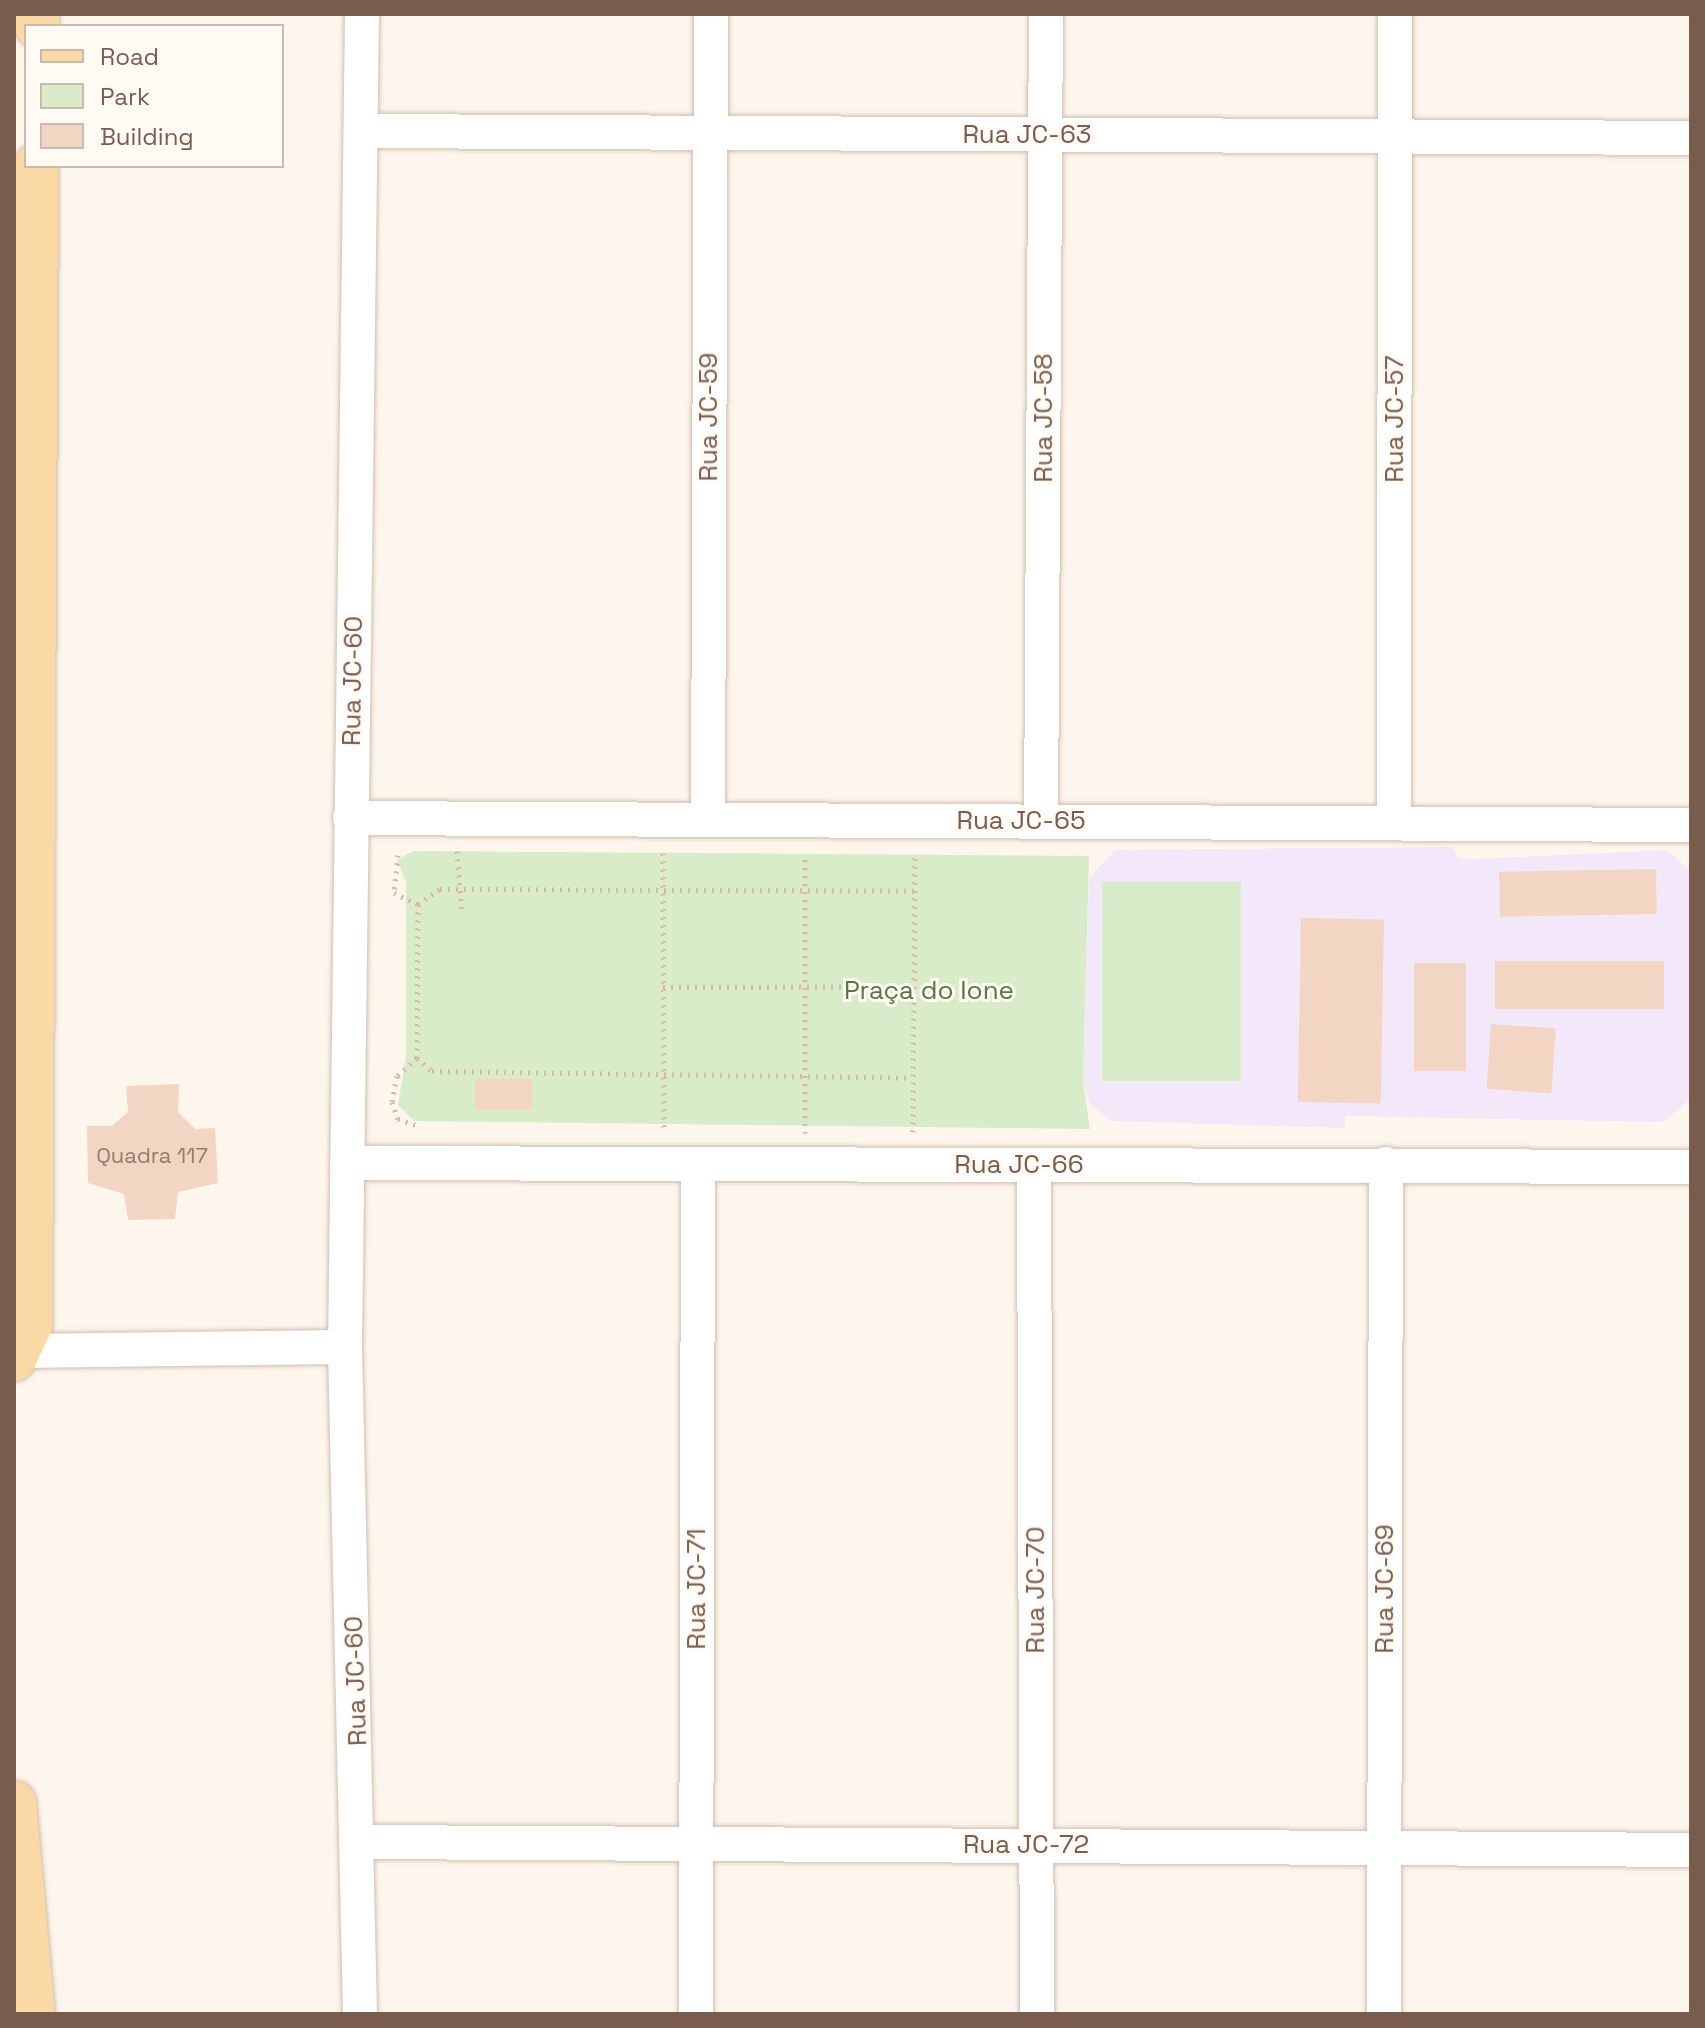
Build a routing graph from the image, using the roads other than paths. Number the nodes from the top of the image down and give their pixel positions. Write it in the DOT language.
graph roads {
  1 [pos="362,14"];
  2 [pos="711,14"];
  3 [pos="1046,14"];
  4 [pos="1395,14"];
  5 [pos="362,131"];
  6 [pos="710,133"];
  7 [pos="1046,135"];
  8 [pos="1395,137"];
  9 [pos="1691,138"];
  10 [pos="36,168"];
  11 [pos="350,818"];
  12 [pos="708,820"];
  13 [pos="1041,822"];
  14 [pos="1394,823"];
  15 [pos="1691,825"];
  16 [pos="347,1163"];
  17 [pos="1386,1164"];
  18 [pos="698,1165"];
  19 [pos="1034,1166"];
  20 [pos="1691,1167"];
  21 [pos="345,1347"];
  22 [pos="17,1351"];
  23 [pos="14,1803"];
  24 [pos="361,1842"];
  25 [pos="696,1843"];
  26 [pos="1037,1846"];
  27 [pos="1384,1848"];
  28 [pos="1691,1850"];
  29 [pos="33,2014"];
  30 [pos="360,2014"];
  31 [pos="696,2014"];
  32 [pos="1037,2014"];
  33 [pos="1384,2014"];
  1 -- 5 [label="street, Rua JC-60"];
  2 -- 6 [label="street, Rua JC-59"];
  3 -- 7 [label="street, Rua JC-58"];
  4 -- 8 [label="street, Rua JC-57"];
  5 -- 6 [label="street, Rua JC-63"];
  5 -- 11 [label="street, Rua JC-60"];
  6 -- 7 [label="street, Rua JC-63"];
  6 -- 12 [label="street, Rua JC-59"];
  7 -- 8 [label="street, Rua JC-63"];
  7 -- 13 [label="street, Rua JC-58"];
  8 -- 9 [label="street, Rua JC-63"];
  8 -- 14 [label="street, Rua JC-57"];
  10 -- 22 [label="main road"];
  11 -- 12 [label="street, Rua JC-65"];
  11 -- 16 [label="street, Rua JC-60"];
  12 -- 13 [label="street, Rua JC-65"];
  13 -- 14 [label="street, Rua JC-65"];
  14 -- 15 [label="street, Rua JC-65"];
  16 -- 18 [label="street, Rua JC-66"];
  16 -- 21 [label="street, Rua JC-60"];
  17 -- 19 [label="street, Rua JC-66"];
  17 -- 20 [label="street, Rua JC-66"];
  17 -- 27 [label="street, Rua JC-69"];
  18 -- 19 [label="street, Rua JC-66"];
  18 -- 25 [label="street, Rua JC-71"];
  19 -- 26 [label="street, Rua JC-70"];
  21 -- 22 [label="street"];
  21 -- 24 [label="street, Rua JC-60"];
  23 -- 29 [label="main road"];
  24 -- 25 [label="street, Rua JC-72"];
  24 -- 30 [label="street, Rua JC-60"];
  25 -- 26 [label="street, Rua JC-72"];
  25 -- 31 [label="street, Rua JC-71"];
  26 -- 27 [label="street, Rua JC-72"];
  26 -- 32 [label="street, Rua JC-70"];
  27 -- 28 [label="street, Rua JC-72"];
  27 -- 33 [label="street, Rua JC-69"];
}
